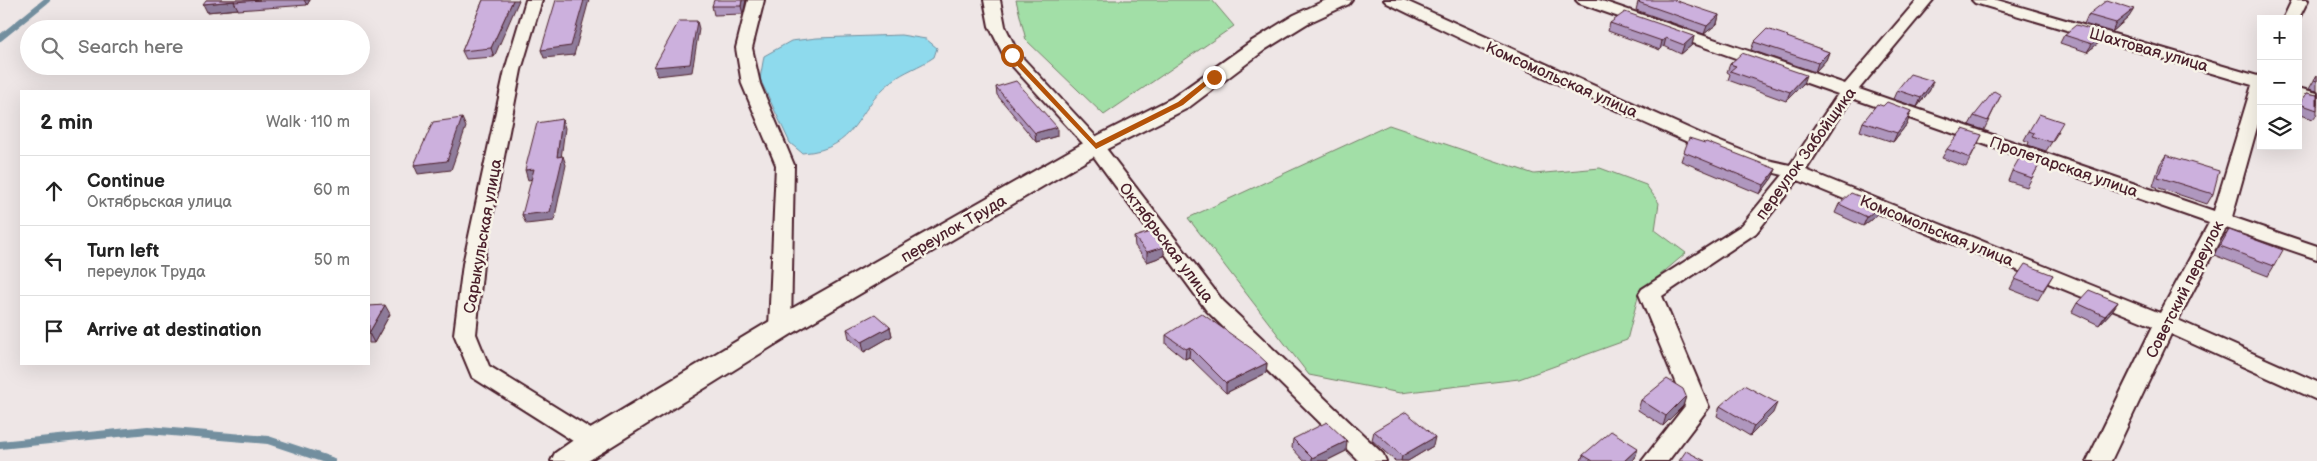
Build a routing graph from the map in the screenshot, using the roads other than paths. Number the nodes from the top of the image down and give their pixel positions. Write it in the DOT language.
graph roads {
  1 [pos="534,0"];
  2 [pos="756,0"];
  3 [pos="992,0"];
  4 [pos="1342,0"];
  5 [pos="1392,0"];
  6 [pos="1584,0"];
  7 [pos="1925,0"];
  8 [pos="1980,0"];
  9 [pos="2300,0"];
  10 [pos="2293,15"];
  11 [pos="2257,81"];
  12 [pos="1848,92"];
  13 [pos="2302,95"];
  14 [pos="2257,96"];
  15 [pos="2317,99"];
  16 [pos="1096,146"];
  17 [pos="1795,172"];
  18 [pos="2221,219"];
  19 [pos="2317,253"];
  20 [pos="2165,323"];
  21 [pos="780,328"];
  22 [pos="2317,392"];
  23 [pos="593,442"];
  24 [pos="566,461"];
  25 [pos="1374,461"];
  26 [pos="1654,461"];
  27 [pos="2099,461"];
  1 -- 23 [label="street, Сарыкульская улица"];
  2 -- 21 [label="street"];
  3 -- 16 [label="street, Октябрьская улица"];
  4 -- 16 [label="street, переулок Труда"];
  5 -- 17 [label="street, Комсомольская улица"];
  6 -- 12 [label="street, Пролетарская улица"];
  7 -- 12 [label="street, переулок Забойщика"];
  8 -- 11 [label="street, Шахтовая улица"];
  9 -- 10 [label="street"];
  12 -- 17 [label="street, переулок Забойщика"];
  12 -- 18 [label="street, Пролетарская улица"];
  13 -- 15 [label="street"];
  14 -- 18 [label="street, Советский переулок"];
  16 -- 21 [label="street, переулок Труда"];
  16 -- 25 [label="street, Октябрьская улица"];
  17 -- 20 [label="street, Комсомольская улица"];
  17 -- 26 [label="street, переулок Забойщика"];
  18 -- 19 [label="street, Пролетарская улица"];
  18 -- 20 [label="street, Советский переулок"];
  20 -- 22 [label="street, Комсомольская улица"];
  20 -- 27 [label="street, Советский переулок"];
  21 -- 23 [label="street, переулок Труда"];
  23 -- 24 [label="street, переулок Труда"];
}
